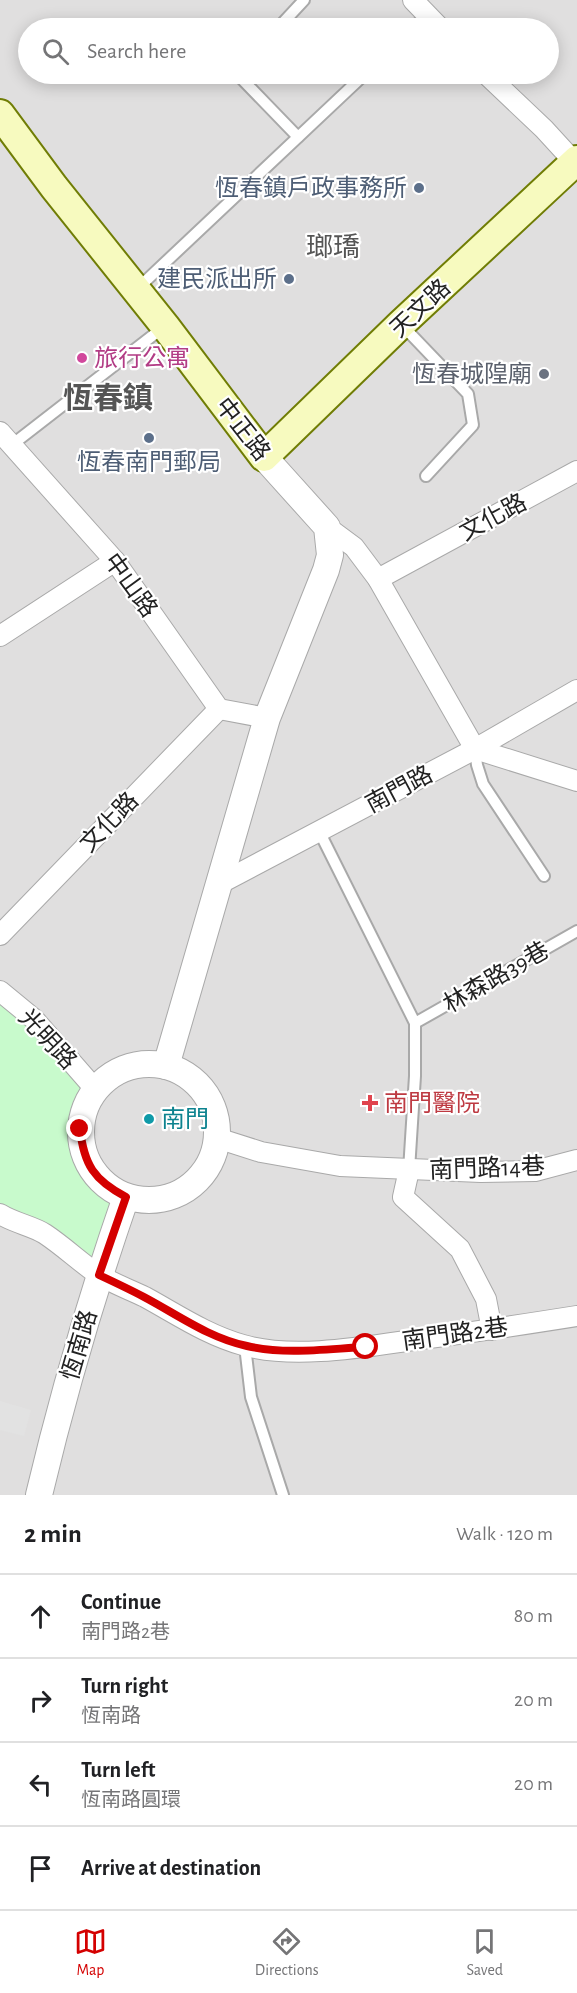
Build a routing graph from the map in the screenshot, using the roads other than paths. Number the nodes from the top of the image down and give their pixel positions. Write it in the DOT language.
graph roads {
  1 [pos="304,0"];
  2 [pos="413,0"];
  3 [pos="287,18"];
  4 [pos="423,18"];
  5 [pos="247,84"];
  6 [pos="354,84"];
  7 [pos="497,84"];
  8 [pos="0,114"];
  9 [pos="298,137"];
  10 [pos="576,162"];
  11 [pos="136,290"];
  12 [pos="401,324"];
  13 [pos="165,326"];
  14 [pos="7,438"];
  15 [pos="264,458"];
  16 [pos="577,471"];
  17 [pos="426,476"];
  18 [pos="327,527"];
  19 [pos="115,561"];
  20 [pos="378,579"];
  21 [pos="0,636"];
  22 [pos="577,690"];
  23 [pos="219,709"];
  24 [pos="267,718"];
  25 [pos="475,749"];
  26 [pos="577,781"];
  27 [pos="319,831"];
  28 [pos="544,876"];
  29 [pos="219,884"];
  30 [pos="577,931"];
  31 [pos="0,935"];
  32 [pos="0,991"];
  33 [pos="415,1023"];
  34 [pos="166,1066"];
  35 [pos="95,1089"];
  36 [pos="218,1138"];
  37 [pos="577,1160"];
  38 [pos="409,1170"];
  39 [pos="126,1197"];
  40 [pos="0,1214"];
  41 [pos="99,1275"];
  42 [pos="577,1316"];
  43 [pos="492,1330"];
  44 [pos="245,1346"];
  45 [pos="39,1495"];
  46 [pos="283,1495"];
  1 -- 3 [label="lane"];
  2 -- 4 [label="street"];
  5 -- 9 [label="lane"];
  6 -- 9 [label="lane"];
  7 -- 10 [label="street"];
  8 -- 11 [label="main road, 中正路"];
  9 -- 11 [label="lane"];
  10 -- 12 [label="main road, 天文路"];
  11 -- 13 [label="main road, 中正路"];
  12 -- 15 [label="main road, 天文路"];
  12 -- 17 [label="lane"];
  13 -- 14 [label="lane"];
  13 -- 15 [label="main road, 中正路"];
  14 -- 19 [label="street, 中山路"];
  15 -- 18 [label="street, 中正路"];
  16 -- 20 [label="street, 文化路"];
  18 -- 20 [label="street, 中正路"];
  18 -- 24 [label="street"];
  19 -- 21 [label="street"];
  19 -- 23 [label="street, 中山路"];
  20 -- 25 [label="street, 中正路"];
  22 -- 25 [label="street, 南門路"];
  23 -- 24 [label="street"];
  23 -- 31 [label="street, 文化路"];
  24 -- 29 [label="street"];
  25 -- 26 [label="street"];
  25 -- 27 [label="street, 南門路"];
  25 -- 28 [label="lane"];
  27 -- 29 [label="street, 南門路"];
  27 -- 33 [label="lane"];
  29 -- 34 [label="street"];
  30 -- 33 [label="lane, 林森路39巷"];
  32 -- 35 [label="street, 光明路"];
  33 -- 38 [label="lane"];
  34 -- 35 [label="street"];
  34 -- 36 [label="street"];
  35 -- 39 [label="street"];
  36 -- 38 [label="street"];
  36 -- 39 [label="street"];
  37 -- 38 [label="street, 南門路14巷"];
  38 -- 43 [label="street, 南門路14巷"];
  39 -- 41 [label="street, 恆南路"];
  40 -- 41 [label="street, 南門路2巷"];
  41 -- 44 [label="street, 南門路2巷"];
  41 -- 45 [label="street, 恆南路"];
  42 -- 43 [label="street, 南門路2巷"];
  43 -- 44 [label="street, 南門路2巷"];
  44 -- 46 [label="lane"];
}
